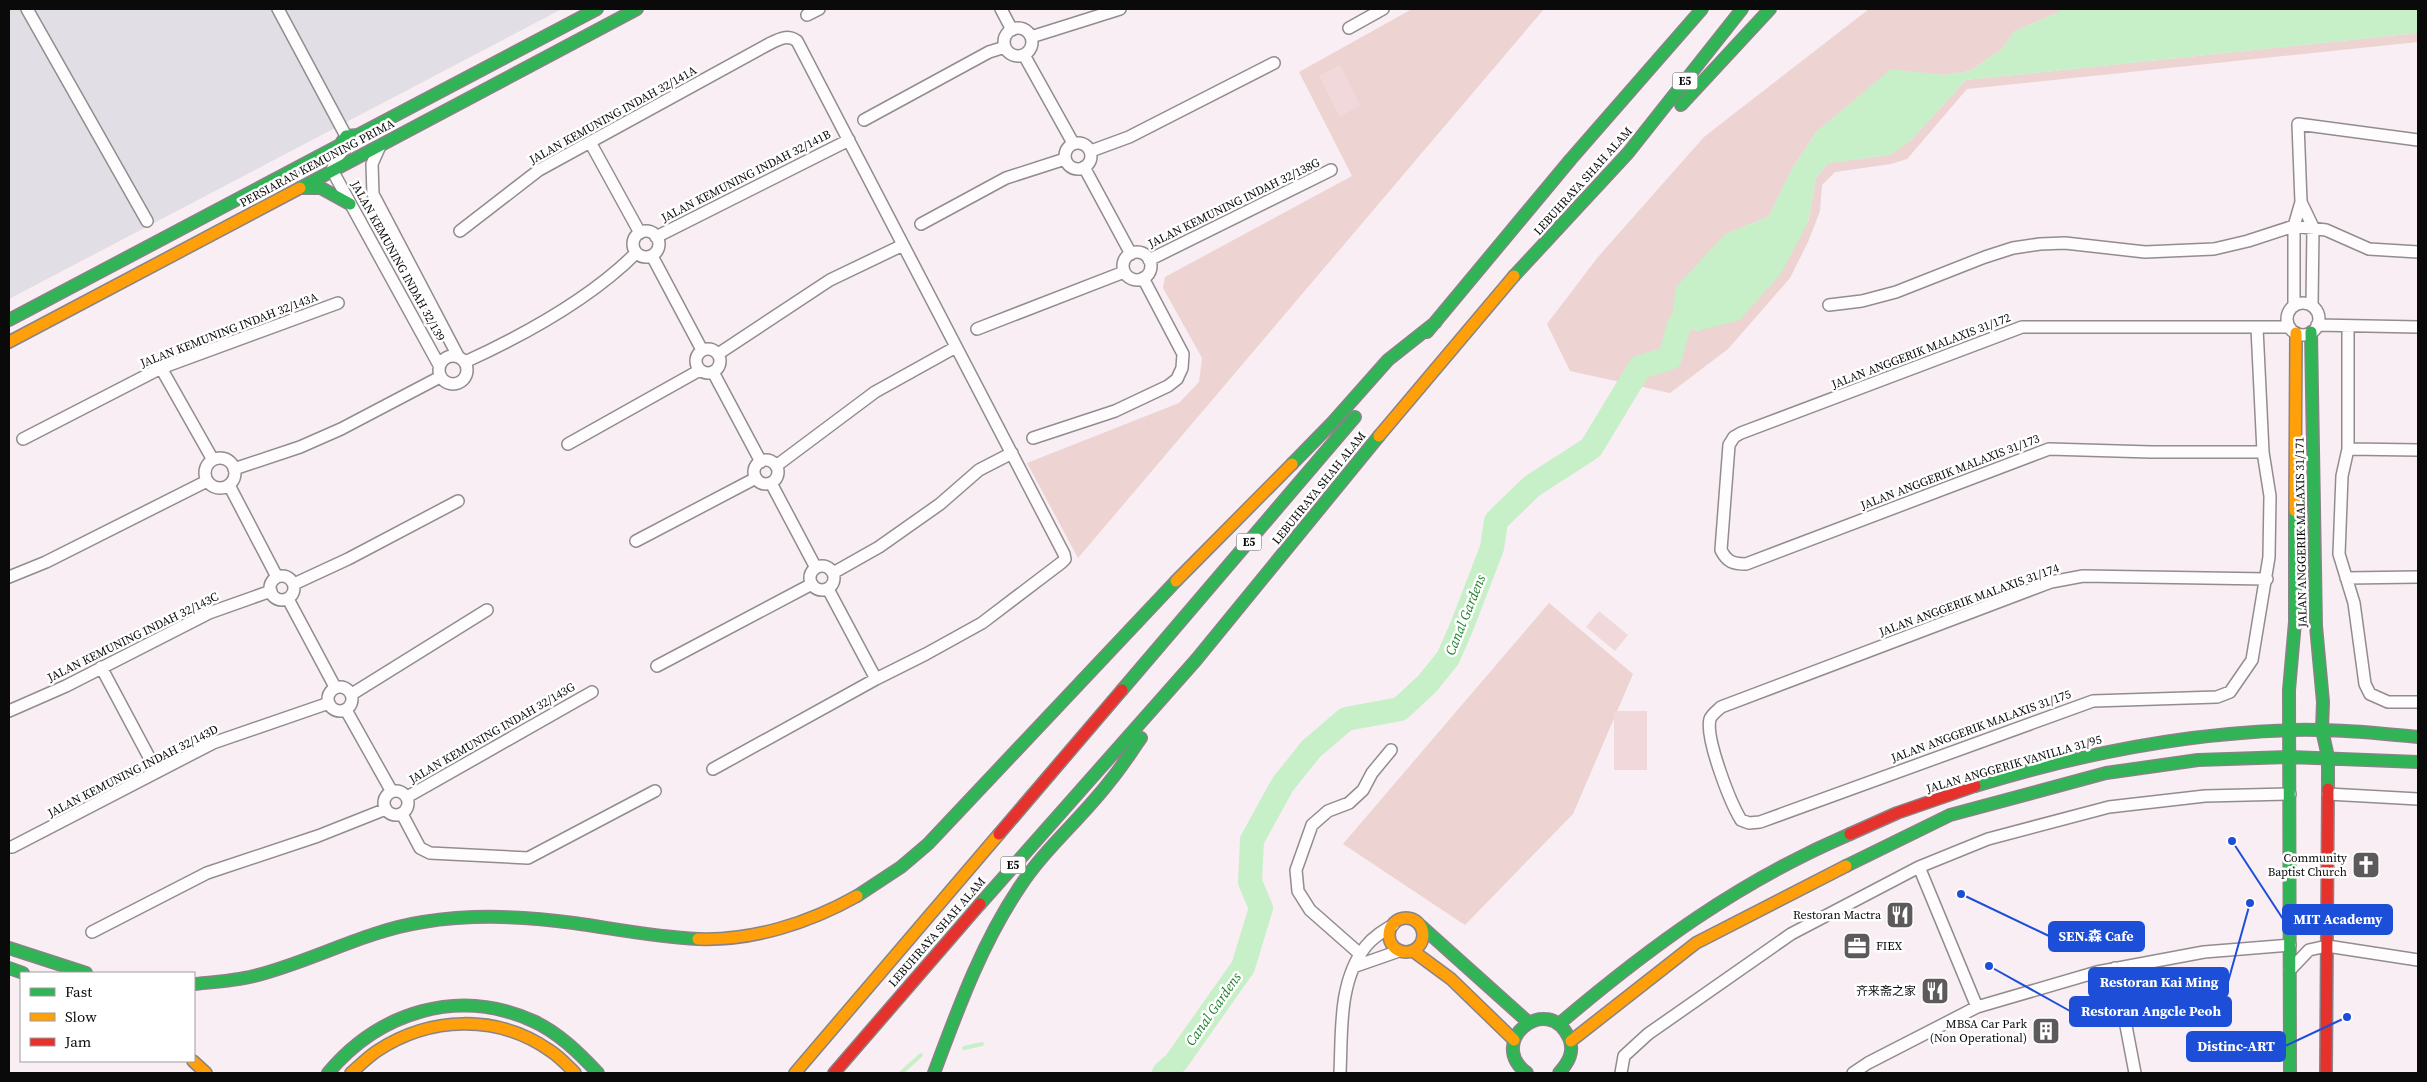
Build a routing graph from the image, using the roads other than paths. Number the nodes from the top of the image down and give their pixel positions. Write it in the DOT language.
graph roads {
  1 [pos="27,9"];
  2 [pos="278,9"];
  3 [pos="597,9"];
  4 [pos="637,9"];
  5 [pos="819,9"];
  6 [pos="1001,9"];
  7 [pos="1120,9"];
  8 [pos="1383,9"];
  9 [pos="1702,9"];
  10 [pos="1742,9"];
  11 [pos="1770,9"];
  12 [pos="807,15"];
  13 [pos="1349,28"];
  14 [pos="1012,30"];
  15 [pos="1031,37"];
  16 [pos="1006,47"];
  17 [pos="1024,55"];
  18 [pos="1274,63"];
  19 [pos="864,120"];
  20 [pos="401,134"];
  21 [pos="352,136"];
  22 [pos="849,140"];
  23 [pos="2418,140"];
  24 [pos="590,142"];
  25 [pos="1073,143"];
  26 [pos="1091,151"];
  27 [pos="1628,153"];
  28 [pos="1065,159"];
  29 [pos="1084,168"];
  30 [pos="332,170"];
  31 [pos="1331,170"];
  32 [pos="291,192"];
  33 [pos="2301,202"];
  34 [pos="350,204"];
  35 [pos="147,221"];
  36 [pos="921,224"];
  37 [pos="2294,226"];
  38 [pos="2313,227"];
  39 [pos="460,231"];
  40 [pos="640,233"];
  41 [pos="656,237"];
  42 [pos="904,245"];
  43 [pos="2418,252"];
  44 [pos="636,253"];
  45 [pos="1131,254"];
  46 [pos="652,256"];
  47 [pos="1149,260"];
  48 [pos="1124,272"];
  49 [pos="1143,278"];
  50 [pos="338,303"];
  51 [pos="1830,304"];
  52 [pos="2294,306"];
  53 [pos="2312,306"];
  54 [pos="9,320"];
  55 [pos="1436,322"];
  56 [pos="2348,327"];
  57 [pos="2418,327"];
  58 [pos="2257,328"];
  59 [pos="977,329"];
  60 [pos="2314,329"];
  61 [pos="2293,330"];
  62 [pos="9,342"];
  63 [pos="956,347"];
  64 [pos="702,350"];
  65 [pos="718,354"];
  66 [pos="461,359"];
  67 [pos="439,364"];
  68 [pos="1398,367"];
  69 [pos="161,368"];
  70 [pos="700,370"];
  71 [pos="712,372"];
  72 [pos="440,377"];
  73 [pos="1365,405"];
  74 [pos="1033,438"];
  75 [pos="23,439"];
  76 [pos="568,444"];
  77 [pos="2348,449"];
  78 [pos="2418,450"];
  79 [pos="2263,452"];
  80 [pos="1012,454"];
  81 [pos="213,460"];
  82 [pos="761,462"];
  83 [pos="776,466"];
  84 [pos="234,469"];
  85 [pos="756,478"];
  86 [pos="207,481"];
  87 [pos="771,483"];
  88 [pos="229,485"];
  89 [pos="458,501"];
  90 [pos="636,541"];
  91 [pos="1720,550"];
  92 [pos="816,568"];
  93 [pos="833,573"];
  94 [pos="9,577"];
  95 [pos="277,577"];
  96 [pos="2418,577"];
  97 [pos="2346,578"];
  98 [pos="2266,579"];
  99 [pos="294,584"];
  100 [pos="812,584"];
  101 [pos="828,589"];
  102 [pos="271,590"];
  103 [pos="288,598"];
  104 [pos="487,610"];
  105 [pos="1196,660"];
  106 [pos="657,666"];
  107 [pos="101,667"];
  108 [pos="876,679"];
  109 [pos="335,687"];
  110 [pos="2289,690"];
  111 [pos="592,692"];
  112 [pos="352,694"];
  113 [pos="2323,702"];
  114 [pos="2418,702"];
  115 [pos="329,703"];
  116 [pos="346,710"];
  117 [pos="9,711"];
  118 [pos="2290,730"];
  119 [pos="2322,730"];
  120 [pos="2268,732"];
  121 [pos="2367,732"];
  122 [pos="2418,738"];
  123 [pos="1391,750"];
  124 [pos="2290,756"];
  125 [pos="2328,757"];
  126 [pos="2418,762"];
  127 [pos="713,770"];
  128 [pos="156,772"];
  129 [pos="655,791"];
  130 [pos="392,792"];
  131 [pos="2290,794"];
  132 [pos="2328,794"];
  133 [pos="407,797"];
  134 [pos="2418,799"];
  135 [pos="386,809"];
  136 [pos="402,814"];
  137 [pos="1749,823"];
  138 [pos="9,847"];
  139 [pos="1919,867"];
  140 [pos="1393,925"];
  141 [pos="1421,926"];
  142 [pos="92,932"];
  143 [pos="2290,945"];
  144 [pos="2327,946"];
  145 [pos="9,948"];
  146 [pos="1399,951"];
  147 [pos="1413,951"];
  148 [pos="1360,954"];
  149 [pos="2418,960"];
  150 [pos="1356,966"];
  151 [pos="2115,968"];
  152 [pos="2290,970"];
  153 [pos="83,972"];
  154 [pos="195,984"];
  155 [pos="1977,1007"];
  156 [pos="1528,1022"];
  157 [pos="1559,1024"];
  158 [pos="1514,1040"];
  159 [pos="1571,1041"];
  160 [pos="194,1062"];
  161 [pos="1870,1068"];
  162 [pos="1566,1071"];
  163 [pos="206,1073"];
  164 [pos="328,1073"];
  165 [pos="351,1073"];
  166 [pos="576,1073"];
  167 [pos="598,1073"];
  168 [pos="795,1073"];
  169 [pos="834,1073"];
  170 [pos="934,1073"];
  171 [pos="1340,1073"];
  172 [pos="1527,1073"];
  173 [pos="1620,1073"];
  174 [pos="1853,1073"];
  175 [pos="2135,1073"];
  176 [pos="2290,1073"];
  177 [pos="2326,1073"];
  1 -- 35 [label="street"];
  2 -- 21 [label="street"];
  3 -- 21 [label="main road, PERSIARAN KEMUNING PRIMA"];
  4 -- 20 [label="main road, PERSIARAN KEMUNING PRIMA"];
  5 -- 12 [label="street"];
  6 -- 14 [label="street"];
  7 -- 15 [label="street"];
  8 -- 13 [label="street"];
  9 -- 55 [label="main road, LEBUHRAYA SHAH ALAM"];
  10 -- 27 [label="main road, LEBUHRAYA SHAH ALAM / E5"];
  11 -- 27 [label="main road"];
  14 -- 15 [label="street"];
  14 -- 16 [label="street"];
  15 -- 17 [label="street"];
  16 -- 17 [label="street"];
  16 -- 19 [label="street"];
  17 -- 25 [label="street"];
  18 -- 26 [label="street"];
  20 -- 30 [label="main road, PERSIARAN KEMUNING PRIMA"];
  20 -- 66 [label="street, JALAN KEMUNING INDAH 32/139"];
  21 -- 30 [label="street"];
  21 -- 54 [label="main road, PERSIARAN KEMUNING PRIMA"];
  22 -- 24 [label="street, JALAN KEMUNING INDAH 32/141A"];
  22 -- 41 [label="street, JALAN KEMUNING INDAH 32/141B"];
  22 -- 42 [label="street"];
  23 -- 33 [label="street"];
  24 -- 39 [label="street, JALAN KEMUNING INDAH 32/141A"];
  24 -- 40 [label="street"];
  25 -- 26 [label="street"];
  25 -- 28 [label="street"];
  26 -- 29 [label="street"];
  27 -- 105 [label="main road, LEBUHRAYA SHAH ALAM / E5"];
  28 -- 29 [label="street"];
  28 -- 36 [label="street"];
  29 -- 45 [label="street"];
  30 -- 32 [label="main road, PERSIARAN KEMUNING PRIMA"];
  30 -- 34 [label="street, JALAN KEMUNING INDAH 32/139"];
  31 -- 47 [label="street, JALAN KEMUNING INDAH 32/138G"];
  32 -- 34 [label="main road"];
  32 -- 62 [label="main road, PERSIARAN KEMUNING PRIMA"];
  33 -- 37 [label="street"];
  33 -- 38 [label="street"];
  34 -- 67 [label="street, JALAN KEMUNING INDAH 32/139"];
  37 -- 38 [label="street"];
  37 -- 51 [label="street"];
  37 -- 52 [label="street"];
  38 -- 43 [label="street"];
  38 -- 53 [label="street"];
  40 -- 41 [label="street"];
  40 -- 44 [label="street"];
  41 -- 46 [label="street"];
  42 -- 63 [label="street"];
  42 -- 65 [label="street"];
  44 -- 46 [label="street"];
  44 -- 66 [label="street"];
  45 -- 47 [label="street"];
  45 -- 48 [label="street"];
  46 -- 64 [label="street"];
  47 -- 49 [label="street"];
  48 -- 49 [label="street"];
  48 -- 59 [label="street"];
  49 -- 74 [label="street"];
  50 -- 69 [label="street, JALAN KEMUNING INDAH 32/143A"];
  52 -- 53 [label="street"];
  52 -- 61 [label="street"];
  53 -- 60 [label="street"];
  55 -- 68 [label="main road, LEBUHRAYA SHAH ALAM"];
  55 -- 154 [label="main road"];
  56 -- 57 [label="street"];
  56 -- 60 [label="street"];
  56 -- 77 [label="street"];
  58 -- 61 [label="street, JALAN ANGGERIK MALAXIS 31/172"];
  58 -- 79 [label="street"];
  58 -- 91 [label="street, JALAN ANGGERIK MALAXIS 31/172"];
  60 -- 61 [label="street"];
  60 -- 113 [label="main road, JALAN ANGGERIK MALAXIS 31/171"];
  61 -- 110 [label="main road, JALAN ANGGERIK MALAXIS 31/171"];
  63 -- 80 [label="street"];
  63 -- 83 [label="street"];
  64 -- 65 [label="street"];
  64 -- 70 [label="street"];
  65 -- 71 [label="street"];
  66 -- 67 [label="street"];
  66 -- 72 [label="street"];
  67 -- 72 [label="street"];
  69 -- 75 [label="street, JALAN KEMUNING INDAH 32/143A"];
  69 -- 81 [label="street"];
  70 -- 71 [label="street"];
  70 -- 76 [label="street"];
  71 -- 82 [label="street"];
  72 -- 84 [label="street"];
  73 -- 168 [label="main road, LEBUHRAYA SHAH ALAM / E5"];
  77 -- 78 [label="street"];
  77 -- 97 [label="street"];
  79 -- 91 [label="street, JALAN ANGGERIK MALAXIS 31/173"];
  79 -- 98 [label="street"];
  80 -- 93 [label="street"];
  80 -- 108 [label="street"];
  81 -- 84 [label="street"];
  81 -- 86 [label="street"];
  82 -- 83 [label="street"];
  82 -- 85 [label="street"];
  83 -- 87 [label="street"];
  84 -- 88 [label="street"];
  85 -- 87 [label="street"];
  85 -- 90 [label="street"];
  86 -- 88 [label="street"];
  86 -- 94 [label="street"];
  87 -- 92 [label="street"];
  88 -- 95 [label="street"];
  89 -- 99 [label="street"];
  92 -- 93 [label="street"];
  92 -- 100 [label="street"];
  93 -- 101 [label="street"];
  95 -- 99 [label="street"];
  95 -- 102 [label="street"];
  96 -- 97 [label="street"];
  97 -- 114 [label="street"];
  98 -- 137 [label="street, JALAN ANGGERIK MALAXIS 31/175"];
  98 -- 137 [label="street, JALAN ANGGERIK MALAXIS 31/174"];
  99 -- 103 [label="street"];
  100 -- 101 [label="street"];
  100 -- 106 [label="street"];
  101 -- 108 [label="street"];
  102 -- 103 [label="street"];
  102 -- 107 [label="street, JALAN KEMUNING INDAH 32/143C"];
  103 -- 109 [label="street"];
  104 -- 112 [label="street"];
  105 -- 169 [label="main road, LEBUHRAYA SHAH ALAM / E5"];
  105 -- 170 [label="main road"];
  107 -- 117 [label="street, JALAN KEMUNING INDAH 32/143C"];
  107 -- 128 [label="street"];
  108 -- 127 [label="street"];
  109 -- 112 [label="street"];
  109 -- 115 [label="street"];
  110 -- 118 [label="main road, JALAN ANGGERIK MALAXIS 31/171"];
  110 -- 120 [label="main road"];
  111 -- 133 [label="street, JALAN KEMUNING INDAH 32/143G"];
  112 -- 116 [label="street"];
  113 -- 119 [label="main road, JALAN ANGGERIK MALAXIS 31/171"];
  113 -- 121 [label="main road"];
  115 -- 116 [label="street"];
  115 -- 128 [label="street, JALAN KEMUNING INDAH 32/143D"];
  116 -- 130 [label="street"];
  118 -- 119 [label="main road, JALAN ANGGERIK VANILLA 31/95"];
  118 -- 120 [label="main road, JALAN ANGGERIK VANILLA 31/95"];
  118 -- 124 [label="main road, JALAN ANGGERIK MALAXIS 31/171"];
  119 -- 121 [label="main road, JALAN ANGGERIK VANILLA 31/95"];
  119 -- 125 [label="main road, JALAN ANGGERIK MALAXIS 31/171"];
  120 -- 157 [label="main road, JALAN ANGGERIK VANILLA 31/95"];
  121 -- 122 [label="main road, JALAN ANGGERIK VANILLA 31/95"];
  123 -- 148 [label="street"];
  124 -- 125 [label="main road"];
  124 -- 131 [label="main road, JALAN ANGGERIK MALAXIS 31/171"];
  124 -- 159 [label="main road"];
  125 -- 126 [label="main road"];
  125 -- 132 [label="main road, JALAN ANGGERIK MALAXIS 31/171"];
  128 -- 138 [label="street, JALAN KEMUNING INDAH 32/143D"];
  129 -- 136 [label="street"];
  130 -- 133 [label="street"];
  130 -- 135 [label="street"];
  131 -- 139 [label="street"];
  131 -- 143 [label="main road, JALAN ANGGERIK MALAXIS 31/171"];
  132 -- 134 [label="street"];
  132 -- 144 [label="main road, JALAN ANGGERIK MALAXIS 31/171"];
  133 -- 136 [label="street"];
  135 -- 136 [label="street"];
  135 -- 142 [label="street"];
  139 -- 155 [label="street"];
  139 -- 173 [label="street"];
  140 -- 141 [label="main road"];
  140 -- 146 [label="main road"];
  140 -- 148 [label="street"];
  141 -- 147 [label="main road"];
  141 -- 156 [label="main road"];
  143 -- 151 [label="street"];
  143 -- 152 [label="main road, JALAN ANGGERIK MALAXIS 31/171"];
  144 -- 149 [label="street"];
  144 -- 152 [label="street"];
  144 -- 177 [label="main road, JALAN ANGGERIK MALAXIS 31/171"];
  145 -- 153 [label="main road"];
  146 -- 147 [label="main road"];
  146 -- 150 [label="street"];
  147 -- 158 [label="main road"];
  148 -- 150 [label="street"];
  150 -- 171 [label="street"];
  151 -- 155 [label="street"];
  151 -- 175 [label="street"];
  152 -- 176 [label="main road, JALAN ANGGERIK MALAXIS 31/171"];
  155 -- 161 [label="street"];
  156 -- 157 [label="main road"];
  156 -- 158 [label="main road"];
  157 -- 159 [label="main road"];
  158 -- 172 [label="main road"];
  159 -- 162 [label="main road"];
  160 -- 163 [label="main road"];
  161 -- 174 [label="street"];
  164 -- 167 [label="main road"];
  165 -- 166 [label="main road"];
}
